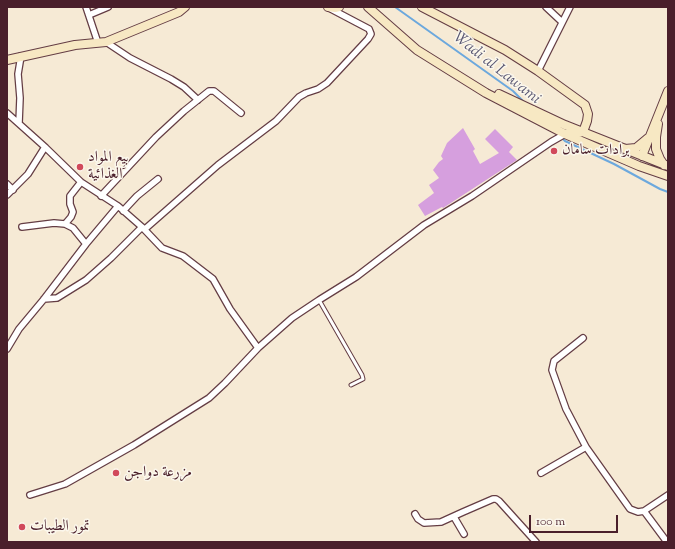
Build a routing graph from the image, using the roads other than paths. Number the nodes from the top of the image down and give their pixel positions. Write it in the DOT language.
graph roads {
  1 [pos="86,7"];
  2 [pos="108,7"];
  3 [pos="185,7"];
  4 [pos="339,7"];
  5 [pos="368,7"];
  6 [pos="422,7"];
  7 [pos="546,7"];
  8 [pos="570,7"];
  9 [pos="329,8"];
  10 [pos="89,15"];
  11 [pos="562,22"];
  12 [pos="102,43"];
  13 [pos="21,56"];
  14 [pos="7,60"];
  15 [pos="538,71"];
  16 [pos="470,83"];
  17 [pos="668,91"];
  18 [pos="198,100"];
  19 [pos="661,108"];
  20 [pos="533,110"];
  21 [pos="7,113"];
  22 [pos="241,113"];
  23 [pos="18,123"];
  24 [pos="583,132"];
  25 [pos="565,134"];
  26 [pos="650,136"];
  27 [pos="45,147"];
  28 [pos="624,149"];
  29 [pos="602,150"];
  30 [pos="642,156"];
  31 [pos="666,165"];
  32 [pos="660,174"];
  33 [pos="668,176"];
  34 [pos="158,179"];
  35 [pos="81,182"];
  36 [pos="7,184"];
  37 [pos="13,190"];
  38 [pos="7,195"];
  39 [pos="101,196"];
  40 [pos="118,206"];
  41 [pos="123,211"];
  42 [pos="65,224"];
  43 [pos="22,227"];
  44 [pos="144,228"];
  45 [pos="86,244"];
  46 [pos="44,299"];
  47 [pos="319,300"];
  48 [pos="583,338"];
  49 [pos="258,348"];
  50 [pos="7,349"];
  51 [pos="351,385"];
  52 [pos="586,446"];
  53 [pos="541,473"];
  54 [pos="30,495"];
  55 [pos="668,495"];
  56 [pos="644,511"];
  57 [pos="415,514"];
  58 [pos="454,517"];
  59 [pos="464,534"];
  60 [pos="536,542"];
  61 [pos="666,542"];
  1 -- 10 [label="street"];
  2 -- 10 [label="street"];
  3 -- 12 [label="main road"];
  4 -- 9 [label="main road"];
  5 -- 16 [label="main road"];
  6 -- 15 [label="main road"];
  7 -- 11 [label="street"];
  8 -- 11 [label="street"];
  9 -- 44 [label="street"];
  10 -- 12 [label="street"];
  11 -- 15 [label="street"];
  12 -- 13 [label="main road"];
  12 -- 18 [label="street"];
  13 -- 14 [label="main road"];
  13 -- 23 [label="street"];
  15 -- 24 [label="main road"];
  16 -- 20 [label="main road"];
  16 -- 25 [label="main road"];
  17 -- 19 [label="main road"];
  18 -- 22 [label="street"];
  18 -- 39 [label="street"];
  19 -- 26 [label="main road"];
  19 -- 31 [label="main road"];
  20 -- 24 [label="main road"];
  20 -- 25 [label="main road"];
  21 -- 23 [label="street"];
  23 -- 27 [label="street"];
  24 -- 25 [label="main road"];
  24 -- 28 [label="main road"];
  25 -- 29 [label="main road"];
  25 -- 47 [label="street"];
  26 -- 28 [label="main road"];
  26 -- 30 [label="main road"];
  27 -- 35 [label="street"];
  27 -- 37 [label="street"];
  28 -- 30 [label="main road"];
  29 -- 30 [label="main road"];
  29 -- 32 [label="main road"];
  30 -- 31 [label="main road"];
  30 -- 32 [label="main road"];
  32 -- 33 [label="main road"];
  34 -- 41 [label="street"];
  35 -- 39 [label="street"];
  35 -- 42 [label="street"];
  36 -- 37 [label="street"];
  37 -- 38 [label="street"];
  39 -- 40 [label="street"];
  40 -- 41 [label="street"];
  40 -- 45 [label="street"];
  41 -- 44 [label="street"];
  42 -- 43 [label="street"];
  42 -- 45 [label="street"];
  44 -- 46 [label="street"];
  44 -- 49 [label="street"];
  45 -- 46 [label="street"];
  46 -- 50 [label="street"];
  47 -- 49 [label="street"];
  47 -- 51 [label="lane"];
  48 -- 52 [label="street"];
  49 -- 54 [label="street"];
  52 -- 53 [label="street"];
  52 -- 56 [label="street"];
  55 -- 56 [label="street"];
  56 -- 61 [label="street"];
  57 -- 58 [label="street"];
  58 -- 59 [label="street"];
  58 -- 60 [label="street"];
}
